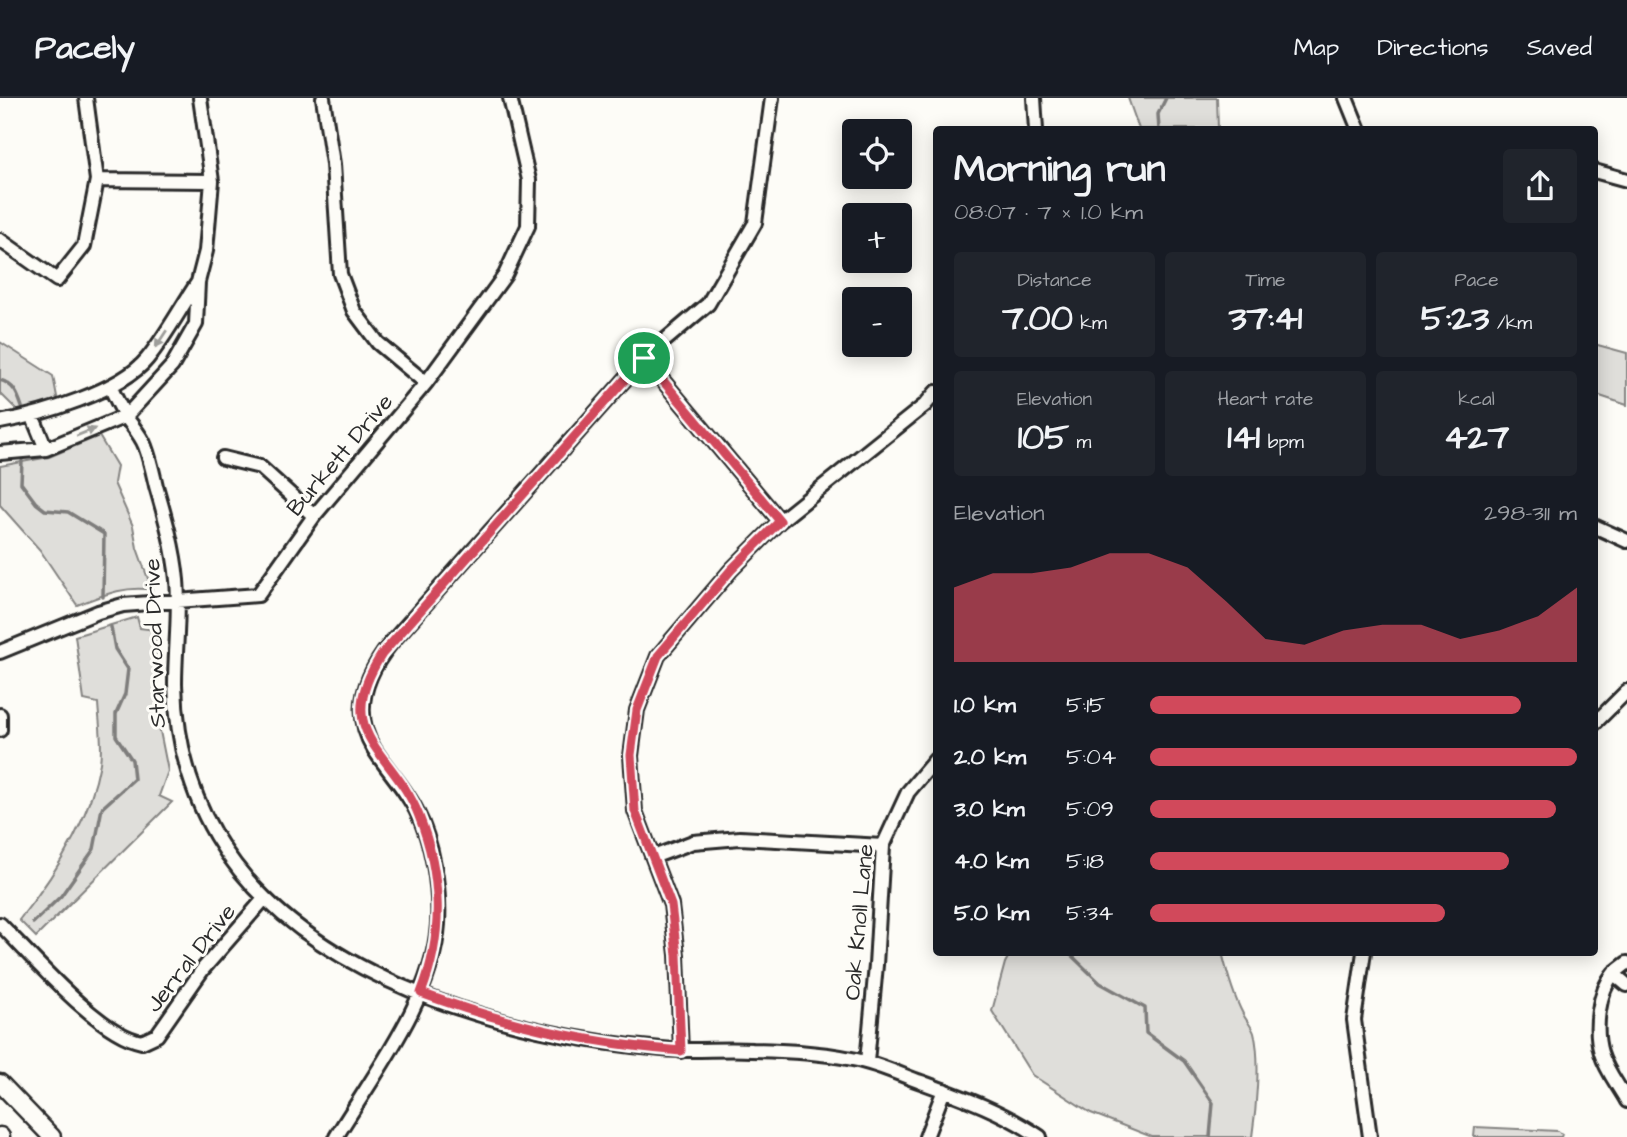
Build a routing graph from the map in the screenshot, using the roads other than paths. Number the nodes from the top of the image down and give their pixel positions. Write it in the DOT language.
graph roads {
  1 [pos="86,98"];
  2 [pos="200,98"];
  3 [pos="323,98"];
  4 [pos="510,98"];
  5 [pos="772,98"];
  6 [pos="1034,98"];
  7 [pos="1346,98"];
  8 [pos="1037,126"];
  9 [pos="1357,126"];
  10 [pos="1598,172"];
  11 [pos="97,180"];
  12 [pos="1627,180"];
  13 [pos="212,181"];
  14 [pos="0,240"];
  15 [pos="198,282"];
  16 [pos="644,358"];
  17 [pos="426,383"];
  18 [pos="110,386"];
  19 [pos="933,396"];
  20 [pos="32,415"];
  21 [pos="126,416"];
  22 [pos="0,422"];
  23 [pos="46,449"];
  24 [pos="0,453"];
  25 [pos="223,458"];
  26 [pos="314,516"];
  27 [pos="780,521"];
  28 [pos="1598,528"];
  29 [pos="1627,541"];
  30 [pos="178,601"];
  31 [pos="0,652"];
  32 [pos="1627,691"];
  33 [pos="0,715"];
  34 [pos="1598,720"];
  35 [pos="0,730"];
  36 [pos="933,763"];
  37 [pos="883,846"];
  38 [pos="653,857"];
  39 [pos="264,899"];
  40 [pos="0,924"];
  41 [pos="1363,956"];
  42 [pos="1627,963"];
  43 [pos="1614,974"];
  44 [pos="1627,985"];
  45 [pos="421,993"];
  46 [pos="681,1051"];
  47 [pos="867,1062"];
  48 [pos="0,1083"];
  49 [pos="944,1090"];
  50 [pos="1627,1101"];
  51 [pos="52,1137"];
  52 [pos="336,1137"];
  53 [pos="926,1137"];
  54 [pos="1040,1137"];
  55 [pos="1370,1137"];
  1 -- 11 [label="street"];
  2 -- 13 [label="street"];
  3 -- 17 [label="street"];
  4 -- 17 [label="street, Burkett Drive"];
  5 -- 16 [label="street"];
  6 -- 8 [label="street"];
  7 -- 9 [label="street"];
  10 -- 12 [label="street"];
  11 -- 13 [label="street"];
  11 -- 14 [label="street"];
  13 -- 15 [label="street"];
  15 -- 18 [label="street, one-way"];
  15 -- 21 [label="street"];
  16 -- 27 [label="street"];
  16 -- 45 [label="street"];
  17 -- 26 [label="street, Burkett Drive"];
  18 -- 20 [label="street"];
  18 -- 21 [label="street, Starwood Drive"];
  19 -- 27 [label="street"];
  20 -- 22 [label="street"];
  20 -- 23 [label="street"];
  23 -- 21 [label="street, one-way"];
  21 -- 30 [label="street, Starwood Drive"];
  23 -- 24 [label="street"];
  25 -- 26 [label="street"];
  26 -- 30 [label="street, Burkett Drive"];
  27 -- 38 [label="street"];
  28 -- 29 [label="street"];
  30 -- 31 [label="street, Burkett Drive"];
  30 -- 39 [label="street, Starwood Drive"];
  32 -- 34 [label="street"];
  33 -- 35 [label="street"];
  36 -- 37 [label="street, Oak Knoll Lane"];
  37 -- 38 [label="street"];
  37 -- 47 [label="street, Oak Knoll Lane"];
  38 -- 46 [label="street"];
  39 -- 40 [label="street, Jerral Drive"];
  39 -- 45 [label="street, Starwood Drive"];
  41 -- 55 [label="street"];
  42 -- 43 [label="street"];
  43 -- 44 [label="street"];
  43 -- 50 [label="street"];
  45 -- 46 [label="street, Starwood Drive"];
  45 -- 52 [label="street"];
  46 -- 47 [label="street, Starwood Drive"];
  47 -- 49 [label="street, Starwood Drive"];
  48 -- 51 [label="main road"];
  49 -- 53 [label="street"];
  49 -- 54 [label="street, Starwood Drive"];
}
